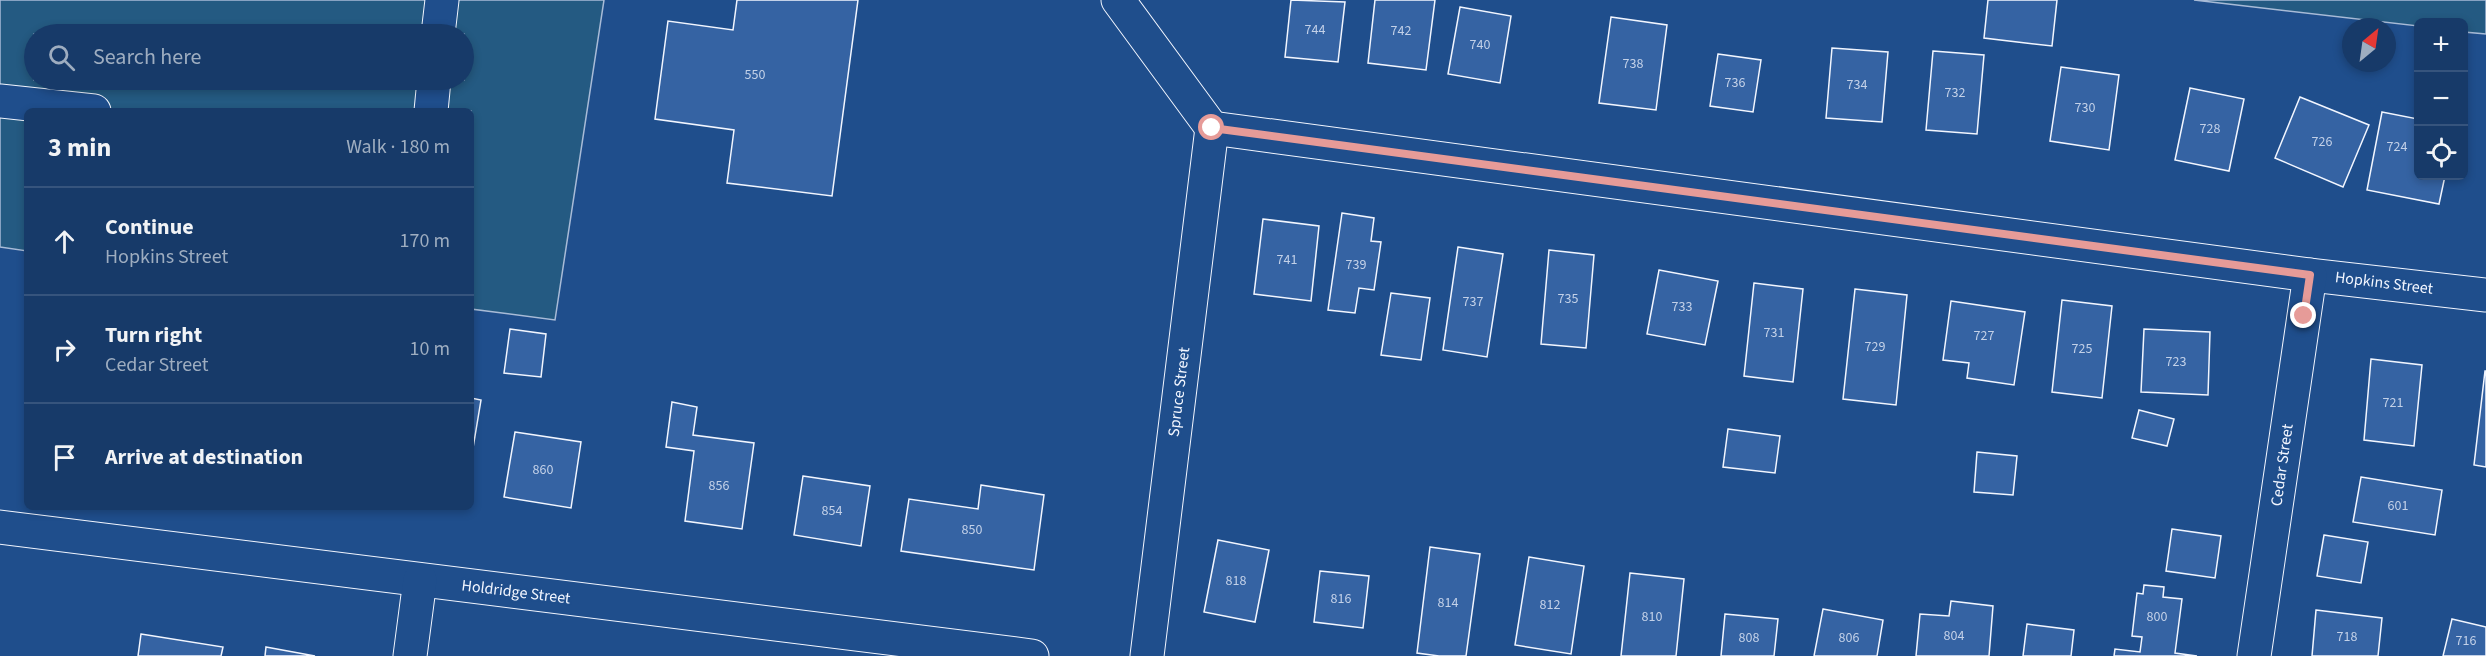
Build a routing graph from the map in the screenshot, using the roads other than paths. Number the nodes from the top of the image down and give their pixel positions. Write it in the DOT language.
graph roads {
  1 [pos="442,0"];
  2 [pos="1118,0"];
  3 [pos="439,24"];
  4 [pos="433,90"];
  5 [pos="0,101"];
  6 [pos="66,108"];
  7 [pos="431,108"];
  8 [pos="1212,128"];
  9 [pos="2310,275"];
  10 [pos="2486,295"];
  11 [pos="0,527"];
  12 [pos="420,580"];
  13 [pos="410,656"];
  14 [pos="1032,656"];
  15 [pos="1147,656"];
  16 [pos="2254,656"];
  1 -- 3 [label="street"];
  2 -- 8 [label="street"];
  4 -- 7 [label="street"];
  5 -- 6 [label="street"];
  8 -- 9 [label="street, Hopkins Street"];
  8 -- 15 [label="street, Spruce Street"];
  9 -- 10 [label="street, Hopkins Street"];
  9 -- 16 [label="street, Cedar Street"];
  11 -- 12 [label="street, Holdridge Street"];
  12 -- 13 [label="street"];
  12 -- 14 [label="street, Holdridge Street"];
}
